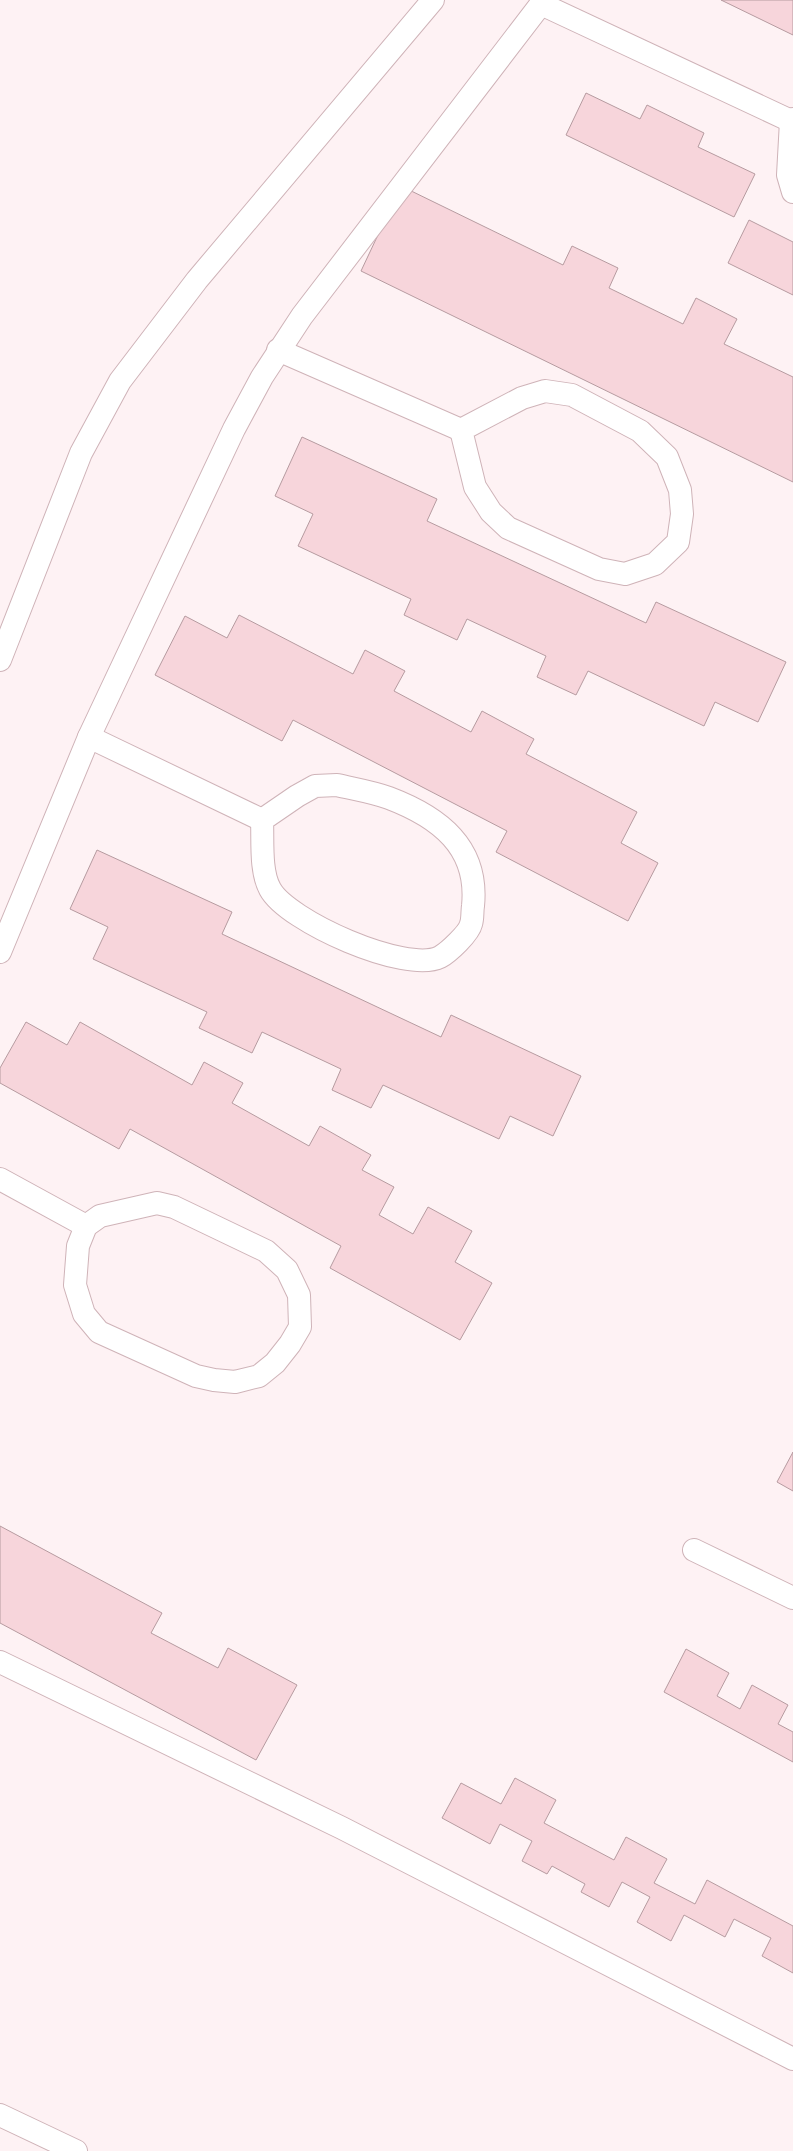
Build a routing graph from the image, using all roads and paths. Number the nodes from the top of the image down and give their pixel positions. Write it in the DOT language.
graph roads {
  1 [pos="433,0"];
  2 [pos="542,2"];
  3 [pos="792,120"];
  4 [pos="793,192"];
  5 [pos="278,350"];
  6 [pos="461,430"];
  7 [pos="0,660"];
  8 [pos="89,737"];
  9 [pos="262,820"];
  10 [pos="0,952"];
  11 [pos="0,1179"];
  12 [pos="86,1226"];
  13 [pos="694,1550"];
  14 [pos="793,1598"];
  15 [pos="0,1662"];
  16 [pos="793,2059"];
  17 [pos="0,2114"];
  18 [pos="76,2151"];
  1 -- 7 [label="street"];
  2 -- 3 [label="street"];
  2 -- 5 [label="street"];
  3 -- 4 [label="street"];
  5 -- 6 [label="street"];
  5 -- 8 [label="street"];
  6 -- 6 [label="street"];
  8 -- 9 [label="street"];
  8 -- 10 [label="street"];
  9 -- 9 [label="street"];
  11 -- 12 [label="street"];
  12 -- 12 [label="street"];
  13 -- 14 [label="street"];
  15 -- 16 [label="street"];
  17 -- 18 [label="street"];
}
